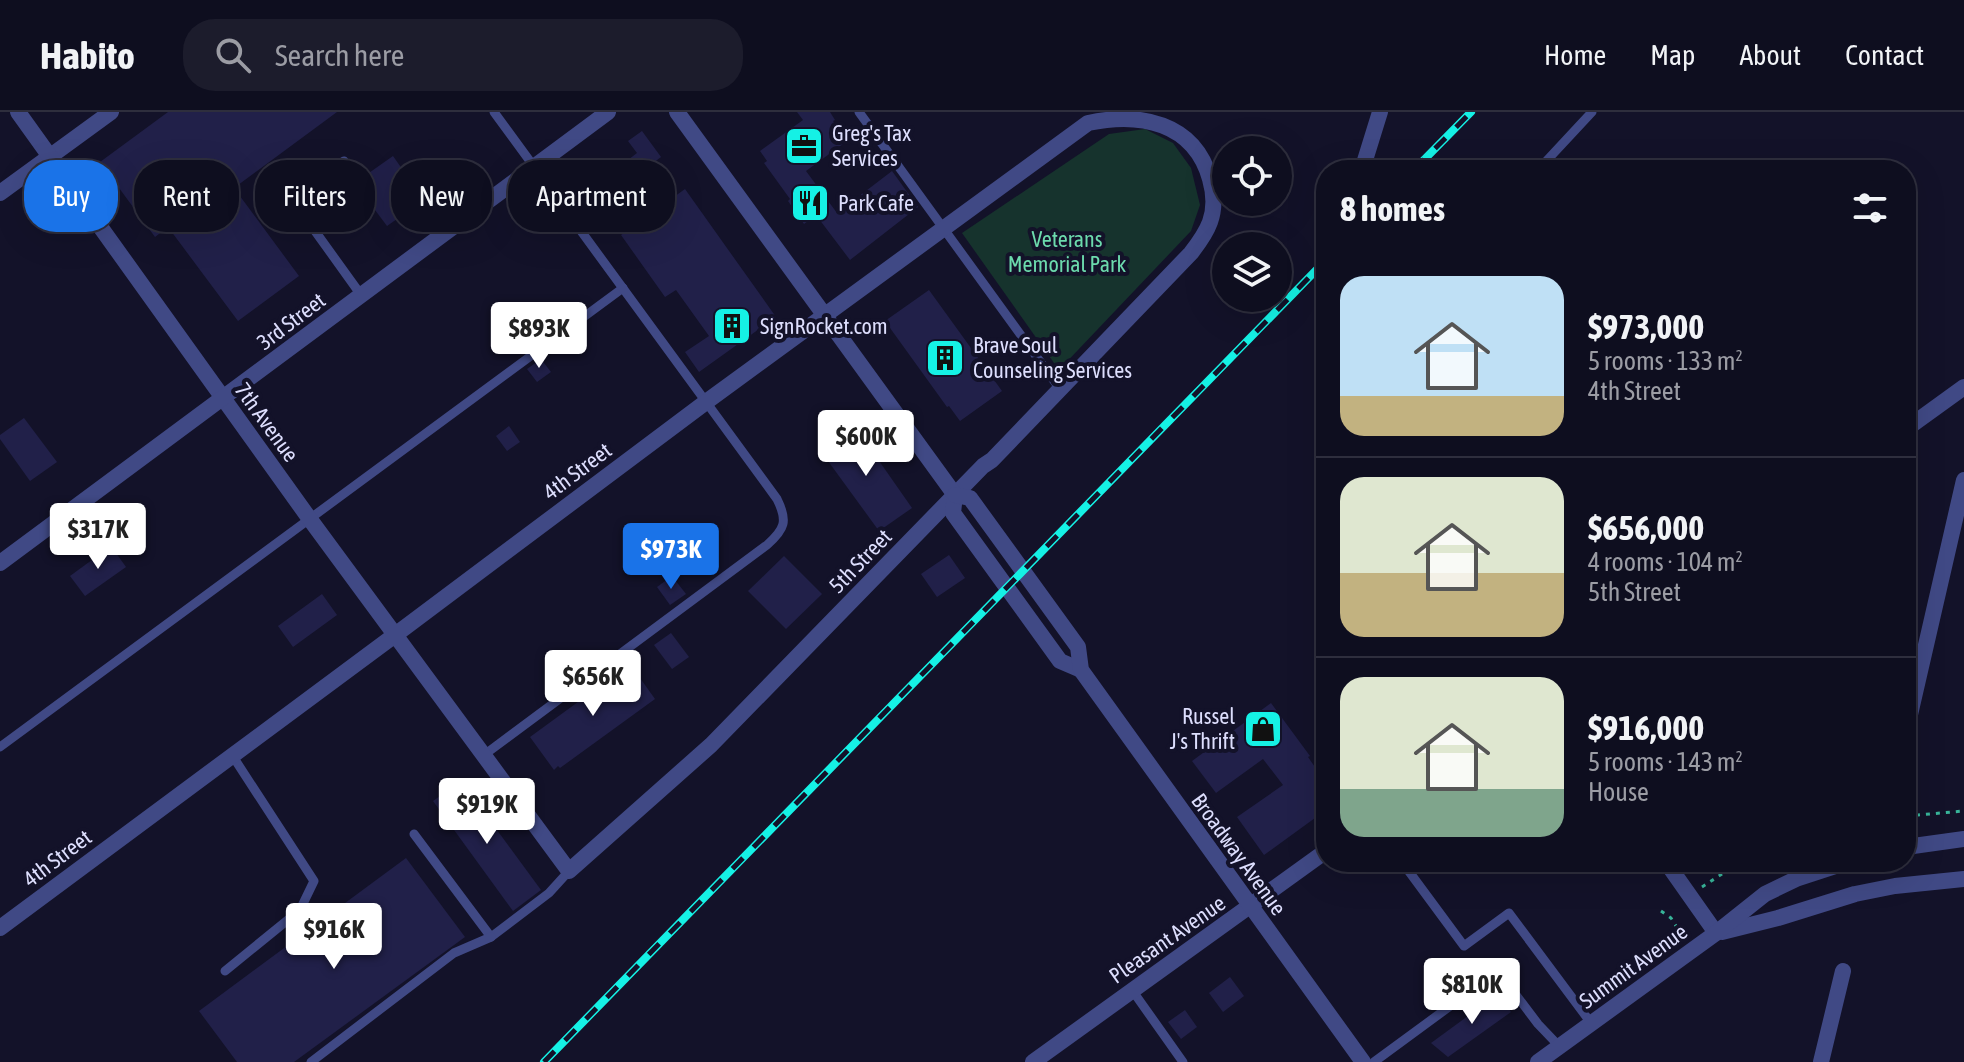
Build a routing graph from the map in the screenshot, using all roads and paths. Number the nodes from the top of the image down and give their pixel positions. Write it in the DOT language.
graph roads {
  1 [pos="18,112"];
  2 [pos="111,112"];
  3 [pos="494,112"];
  4 [pos="608,112"];
  5 [pos="677,112"];
  6 [pos="859,112"];
  7 [pos="1380,112"];
  8 [pos="1592,112"];
  9 [pos="1096,116"];
  10 [pos="1194,146"];
  11 [pos="50,156"];
  12 [pos="529,160"];
  13 [pos="541,160"];
  14 [pos="1365,160"];
  15 [pos="1547,160"];
  16 [pos="508,185"];
  17 [pos="0,193"];
  18 [pos="945,229"];
  19 [pos="316,232"];
  20 [pos="582,232"];
  21 [pos="623,288"];
  22 [pos="361,295"];
  23 [pos="825,316"];
  24 [pos="1964,387"];
  25 [pos="1060,389"];
  26 [pos="224,399"];
  27 [pos="706,402"];
  28 [pos="1916,422"];
  29 [pos="1964,480"];
  30 [pos="955,495"];
  31 [pos="309,518"];
  32 [pos="0,563"];
  33 [pos="395,635"];
  34 [pos="1916,689"];
  35 [pos="0,747"];
  36 [pos="232,755"];
  37 [pos="484,755"];
  38 [pos="1964,811"];
  39 [pos="1916,815"];
  40 [pos="414,834"];
  41 [pos="1964,839"];
  42 [pos="1916,846"];
  43 [pos="1316,858"];
  44 [pos="569,871"];
  45 [pos="1409,872"];
  46 [pos="1673,872"];
  47 [pos="1728,872"];
  48 [pos="1816,872"];
  49 [pos="1964,879"];
  50 [pos="1689,896"];
  51 [pos="1250,906"];
  52 [pos="1661,911"];
  53 [pos="0,928"];
  54 [pos="1716,933"];
  55 [pos="491,937"];
  56 [pos="1691,951"];
  57 [pos="225,971"];
  58 [pos="1843,971"];
  59 [pos="1132,990"];
  60 [pos="1591,1023"];
  61 [pos="1559,1046"];
  62 [pos="1543,1060"];
  63 [pos="311,1062"];
  64 [pos="1033,1062"];
  65 [pos="1183,1062"];
  66 [pos="1363,1062"];
  67 [pos="1374,1062"];
  68 [pos="1821,1062"];
  1 -- 11 [label="street, 7th Avenue"];
  2 -- 11 [label="street"];
  3 -- 12 [label="lane"];
  4 -- 13 [label="street, 3rd Street"];
  5 -- 23 [label="street, Broadway Avenue"];
  6 -- 18 [label="lane"];
  7 -- 14 [label="street"];
  8 -- 15 [label="lane"];
  9 -- 10 [label="street, 4th Street"];
  9 -- 18 [label="street, 4th Street"];
  10 -- 25 [label="street, 5th Street"];
  11 -- 17 [label="street"];
  11 -- 26 [label="street, 7th Avenue"];
  16 -- 22 [label="street, 3rd Street"];
  18 -- 23 [label="street, 4th Street"];
  18 -- 25 [label="lane"];
  19 -- 22 [label="lane"];
  20 -- 21 [label="lane"];
  21 -- 27 [label="lane"];
  21 -- 31 [label="lane"];
  22 -- 26 [label="street, 3rd Street"];
  23 -- 27 [label="street, 4th Street"];
  23 -- 30 [label="street, Broadway Avenue"];
  24 -- 28 [label="street"];
  25 -- 30 [label="street, 5th Street"];
  26 -- 31 [label="street, 7th Avenue"];
  26 -- 32 [label="street, 3rd Street"];
  27 -- 33 [label="street, 4th Street"];
  27 -- 37 [label="lane"];
  29 -- 34 [label="street"];
  30 -- 44 [label="street, 5th Street"];
  30 -- 51 [label="street, Broadway Avenue"];
  31 -- 33 [label="street, 7th Avenue"];
  31 -- 35 [label="lane"];
  33 -- 36 [label="street, 4th Street"];
  33 -- 37 [label="street, 7th Avenue"];
  36 -- 53 [label="street, 4th Street"];
  36 -- 57 [label="lane"];
  37 -- 44 [label="street"];
  38 -- 39 [label="path"];
  40 -- 55 [label="lane"];
  41 -- 42 [label="street"];
  43 -- 51 [label="street, Pleasant Avenue"];
  44 -- 55 [label="lane"];
  45 -- 60 [label="lane"];
  46 -- 50 [label="street"];
  47 -- 50 [label="path"];
  48 -- 54 [label="street, Summit Avenue"];
  49 -- 54 [label="street, Summit Avenue"];
  50 -- 54 [label="street"];
  51 -- 59 [label="street, Pleasant Avenue"];
  51 -- 66 [label="street, Broadway Avenue"];
  52 -- 56 [label="path"];
  54 -- 56 [label="street, Summit Avenue"];
  55 -- 63 [label="lane"];
  56 -- 60 [label="street, Summit Avenue"];
  58 -- 68 [label="street"];
  59 -- 64 [label="street, Pleasant Avenue"];
  59 -- 65 [label="lane"];
  60 -- 61 [label="street, Summit Avenue"];
  61 -- 62 [label="street, Summit Avenue"];
  61 -- 67 [label="lane"];
}
